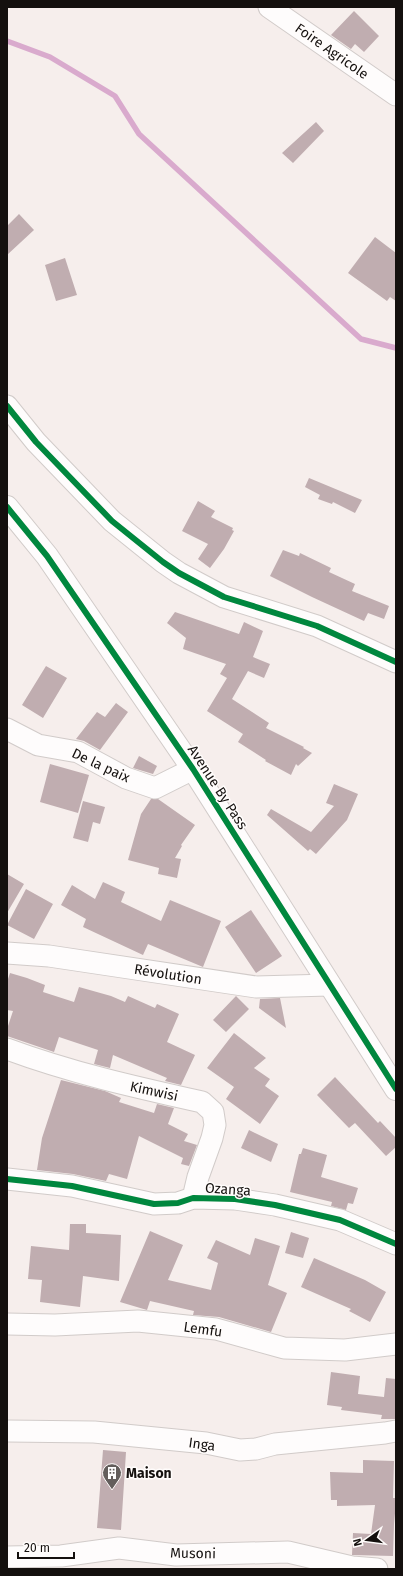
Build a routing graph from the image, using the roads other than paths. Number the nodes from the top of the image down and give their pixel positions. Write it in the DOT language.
graph roads {
  1 [pos="269,7"];
  2 [pos="396,95"];
  3 [pos="7,406"];
  4 [pos="7,506"];
  5 [pos="396,662"];
  6 [pos="7,729"];
  7 [pos="193,769"];
  8 [pos="7,953"];
  9 [pos="329,985"];
  10 [pos="7,1049"];
  11 [pos="396,1089"];
  12 [pos="7,1179"];
  13 [pos="193,1198"];
  14 [pos="396,1244"];
  15 [pos="7,1324"];
  16 [pos="396,1344"];
  17 [pos="396,1430"];
  18 [pos="7,1431"];
  19 [pos="7,1557"];
  20 [pos="377,1569"];
  1 -- 2 [label="street, Foire Agricole"];
  3 -- 5 [label="street"];
  4 -- 7 [label="highway, Avenue By Pass"];
  6 -- 7 [label="street, De la paix"];
  7 -- 9 [label="highway, Avenue By Pass"];
  8 -- 9 [label="street, Révolution"];
  9 -- 11 [label="highway, Avenue By Pass"];
  10 -- 13 [label="street, Kimwisi"];
  12 -- 13 [label="street, Ozanga"];
  13 -- 14 [label="street, Ozanga"];
  15 -- 16 [label="street, Lemfu"];
  17 -- 18 [label="street, Inga"];
  19 -- 20 [label="street, Musoni"];
}
